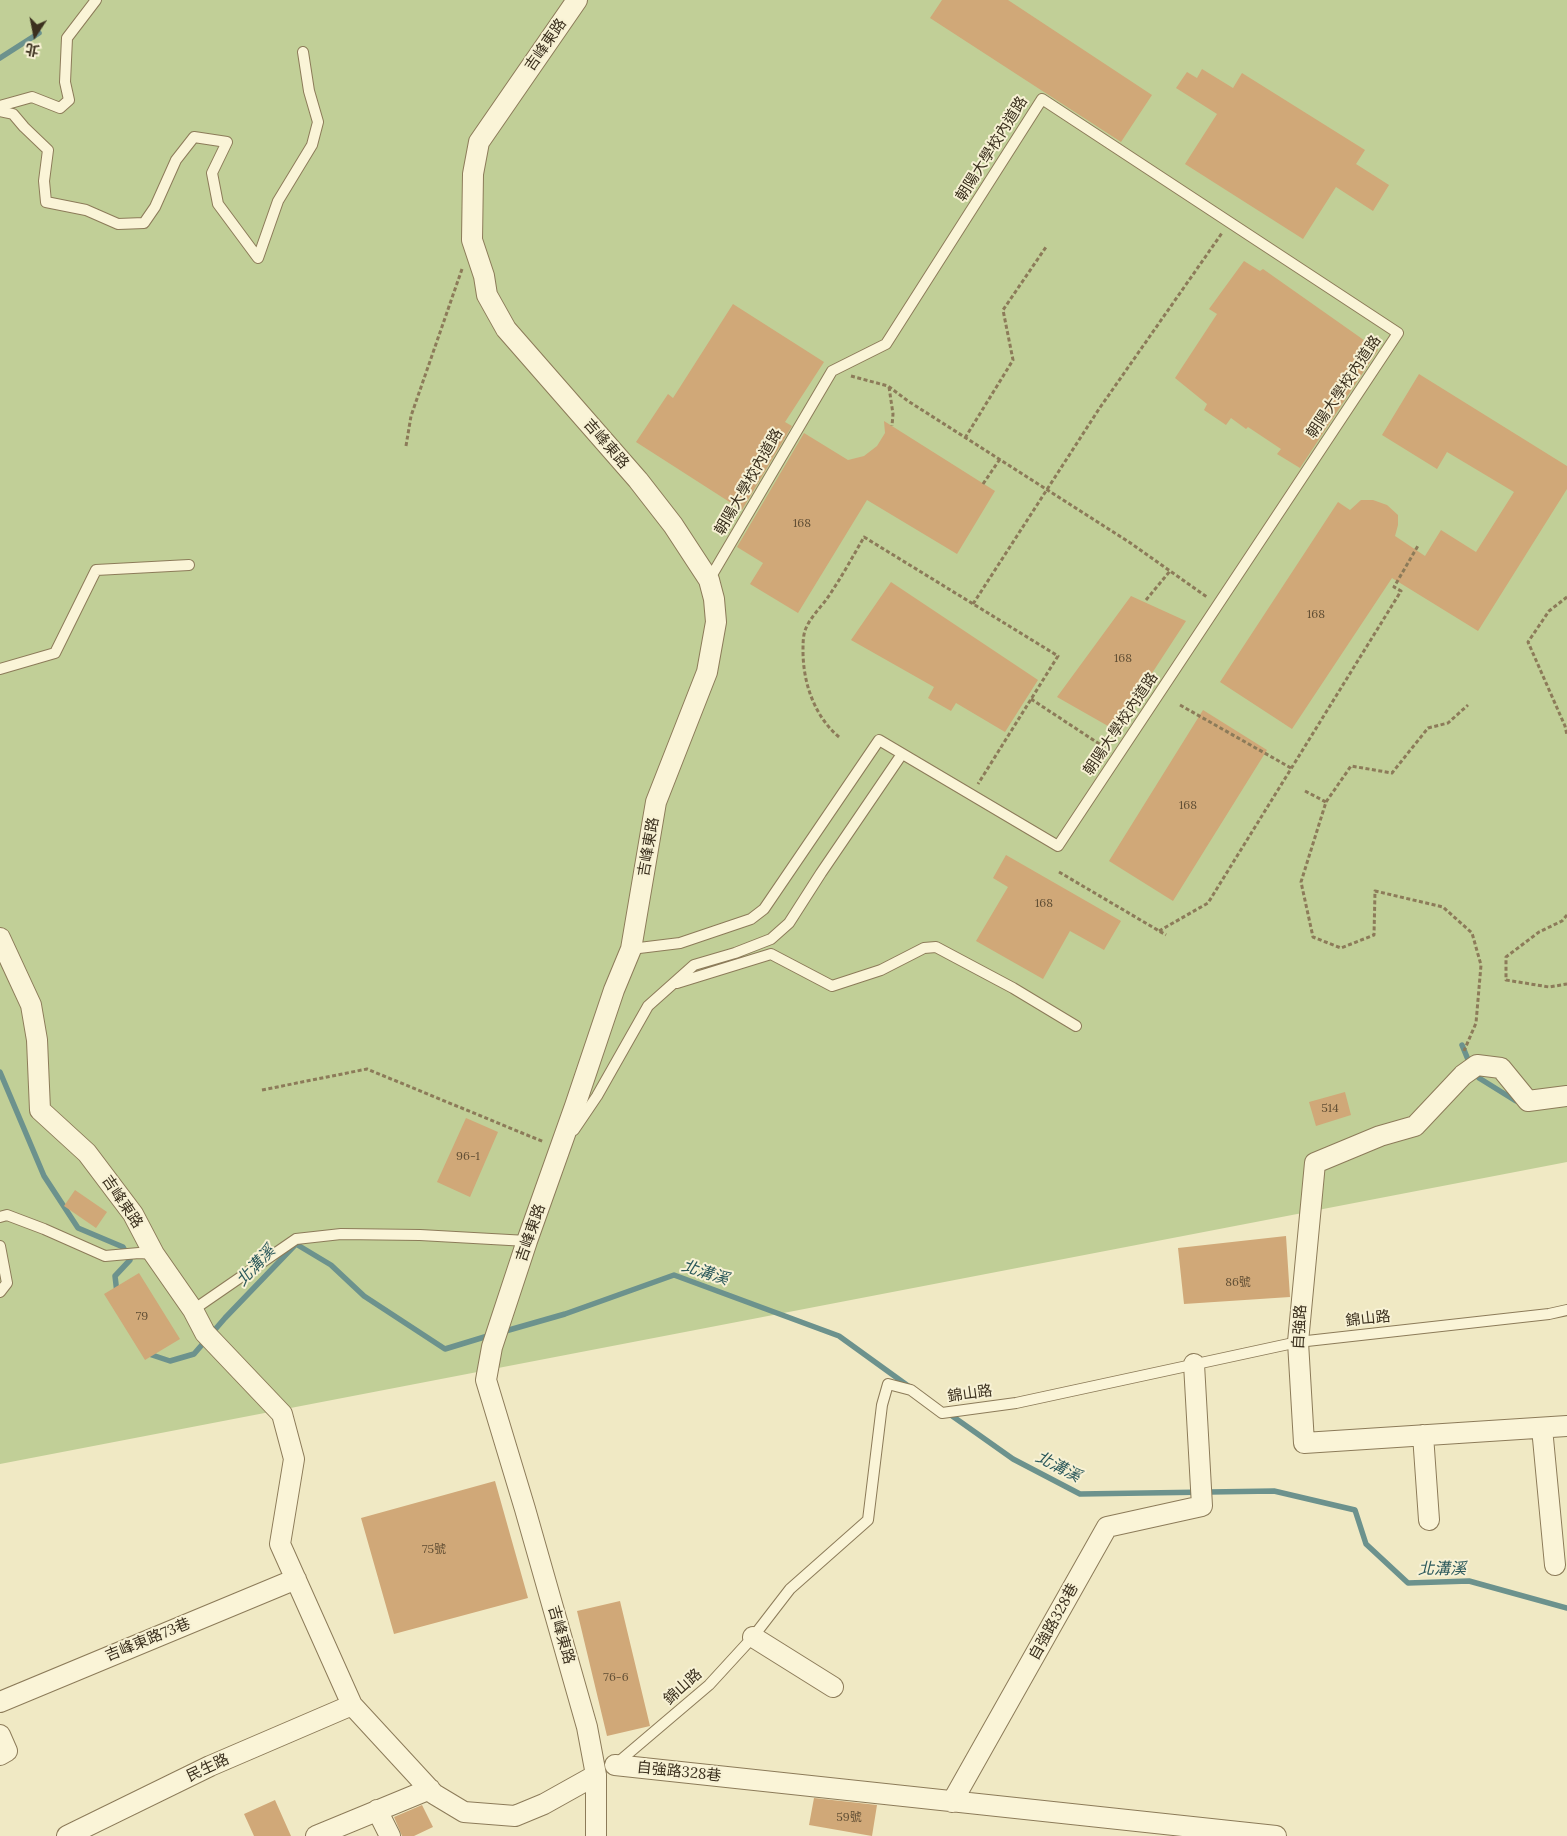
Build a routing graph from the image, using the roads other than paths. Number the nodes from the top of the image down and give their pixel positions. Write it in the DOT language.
graph roads {
  1 [pos="96,0"];
  2 [pos="578,0"];
  3 [pos="303,52"];
  4 [pos="0,106"];
  5 [pos="0,111"];
  6 [pos="189,565"];
  7 [pos="709,580"];
  8 [pos="0,669"];
  9 [pos="902,754"];
  10 [pos="0,938"];
  11 [pos="631,949"];
  12 [pos="651,1004"];
  13 [pos="1076,1026"];
  14 [pos="1567,1096"];
  15 [pos="560,1149"];
  16 [pos="0,1217"];
  17 [pos="528,1241"];
  18 [pos="0,1246"];
  19 [pos="146,1254"];
  20 [pos="0,1292"];
  21 [pos="192,1310"];
  22 [pos="1567,1310"];
  23 [pos="1298,1342"];
  24 [pos="1194,1364"];
  25 [pos="1567,1426"];
  26 [pos="1542,1428"];
  27 [pos="1423,1436"];
  28 [pos="1429,1520"];
  29 [pos="1555,1565"];
  30 [pos="296,1579"];
  31 [pos="753,1637"];
  32 [pos="833,1687"];
  33 [pos="0,1702"];
  34 [pos="352,1705"];
  35 [pos="0,1734"];
  36 [pos="0,1755"];
  37 [pos="615,1765"];
  38 [pos="596,1775"];
  39 [pos="430,1789"];
  40 [pos="952,1802"];
  41 [pos="377,1810"];
  42 [pos="67,1836"];
  43 [pos="316,1836"];
  44 [pos="390,1836"];
  45 [pos="596,1836"];
  46 [pos="1276,1836"];
  1 -- 4 [label="lane"];
  2 -- 7 [label="street, 吉峰東路"];
  3 -- 5 [label="lane"];
  6 -- 8 [label="lane"];
  7 -- 9 [label="lane, 朝陽大學校內道路"];
  7 -- 11 [label="street, 吉峰東路"];
  9 -- 11 [label="lane, 朝陽大學校內道路"];
  9 -- 12 [label="lane"];
  10 -- 19 [label="street, 吉峰東路"];
  11 -- 15 [label="street, 吉峰東路"];
  12 -- 13 [label="lane"];
  12 -- 15 [label="lane"];
  14 -- 23 [label="street, 自強路"];
  15 -- 17 [label="street, 吉峰東路"];
  16 -- 19 [label="lane"];
  17 -- 21 [label="lane"];
  17 -- 38 [label="street, 吉峰東路"];
  18 -- 20 [label="lane"];
  19 -- 21 [label="street, 吉峰東路"];
  21 -- 30 [label="street, 吉峰東路"];
  22 -- 23 [label="lane, 錦山路"];
  23 -- 24 [label="lane, 錦山路"];
  23 -- 27 [label="street, 自強路"];
  24 -- 31 [label="lane, 錦山路"];
  24 -- 40 [label="street, 自強路328巷"];
  25 -- 26 [label="street, 自強路"];
  26 -- 27 [label="street, 自強路"];
  26 -- 29 [label="street"];
  27 -- 28 [label="street"];
  30 -- 33 [label="street, 吉峰東路73巷"];
  30 -- 34 [label="street, 吉峰東路"];
  31 -- 32 [label="street"];
  31 -- 37 [label="lane, 錦山路"];
  34 -- 39 [label="street, 吉峰東路"];
  34 -- 42 [label="street, 民生路"];
  35 -- 36 [label="street"];
  37 -- 38 [label="lane, 錦山路"];
  37 -- 40 [label="street, 自強路328巷"];
  38 -- 39 [label="street, 吉峰東路"];
  38 -- 45 [label="street, 吉峰東路"];
  39 -- 41 [label="street"];
  40 -- 46 [label="street, 自強路328巷"];
  41 -- 43 [label="street"];
  41 -- 44 [label="street"];
}
